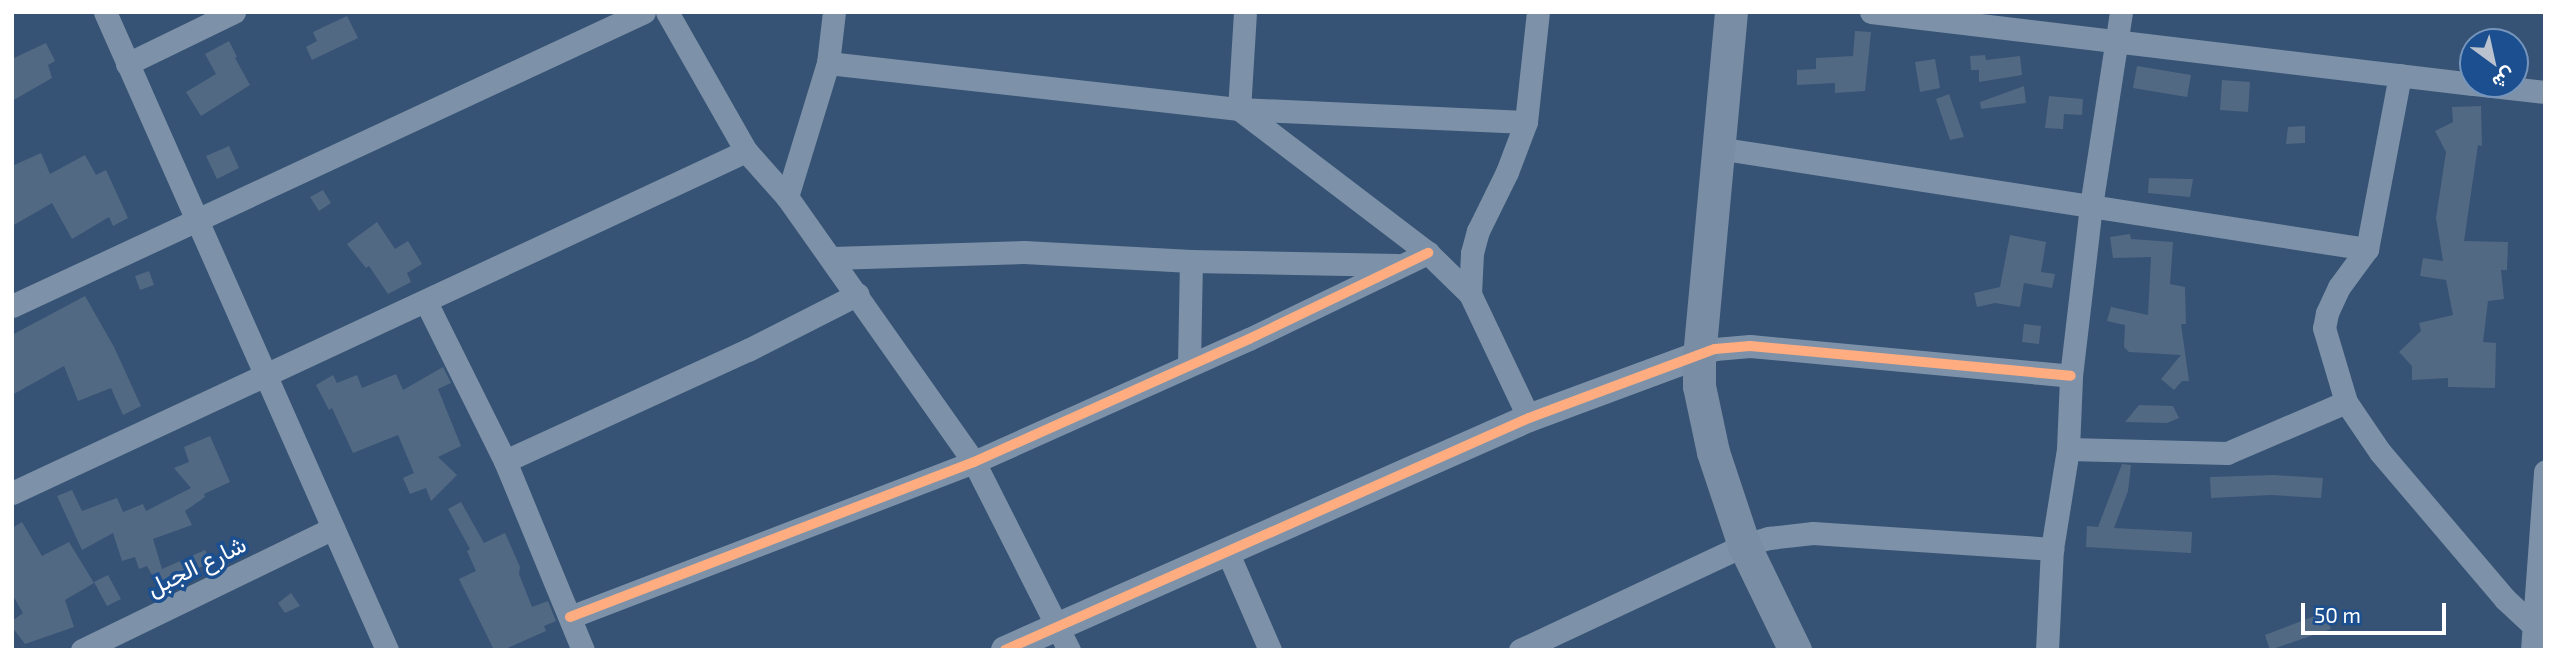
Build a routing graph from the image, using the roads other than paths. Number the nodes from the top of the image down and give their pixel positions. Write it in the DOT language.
graph roads {
  1 [pos="105,12"];
  2 [pos="234,12"];
  3 [pos="645,12"];
  4 [pos="667,12"];
  5 [pos="834,12"];
  6 [pos="1245,12"];
  7 [pos="1538,12"];
  8 [pos="1731,12"];
  9 [pos="1871,12"];
  10 [pos="2121,12"];
  11 [pos="2119,41"];
  12 [pos="828,63"];
  13 [pos="128,64"];
  14 [pos="2400,75"];
  15 [pos="2459,82"];
  16 [pos="1239,110"];
  17 [pos="1526,122"];
  18 [pos="1717,148"];
  19 [pos="746,151"];
  20 [pos="787,197"];
  21 [pos="2091,206"];
  22 [pos="197,221"];
  23 [pos="2367,249"];
  24 [pos="1428,253"];
  25 [pos="832,258"];
  26 [pos="1191,261"];
  27 [pos="1404,265"];
  28 [pos="858,294"];
  29 [pos="1469,294"];
  30 [pos="426,302"];
  31 [pos="12,306"];
  32 [pos="1699,355"];
  33 [pos="1189,364"];
  34 [pos="265,374"];
  35 [pos="2071,376"];
  36 [pos="2346,402"];
  37 [pos="1528,418"];
  38 [pos="2068,449"];
  39 [pos="505,461"];
  40 [pos="974,461"];
  41 [pos="2545,471"];
  42 [pos="12,493"];
  43 [pos="333,528"];
  44 [pos="1744,545"];
  45 [pos="2052,549"];
  46 [pos="1227,551"];
  47 [pos="570,617"];
  48 [pos="2540,628"];
  49 [pos="1063,638"];
  50 [pos="82,650"];
  51 [pos="387,650"];
  52 [pos="583,650"];
  53 [pos="1006,650"];
  54 [pos="1270,650"];
  55 [pos="1520,650"];
  56 [pos="1795,650"];
  57 [pos="2047,650"];
  58 [pos="2532,650"];
  1 -- 13 [label="street"];
  2 -- 13 [label="street"];
  3 -- 22 [label="street"];
  4 -- 19 [label="street"];
  5 -- 12 [label="street"];
  6 -- 16 [label="street"];
  7 -- 17 [label="street"];
  8 -- 18 [label="main road"];
  9 -- 11 [label="street"];
  10 -- 11 [label="street"];
  11 -- 14 [label="street"];
  11 -- 21 [label="street"];
  12 -- 16 [label="street"];
  12 -- 20 [label="street"];
  13 -- 22 [label="street"];
  14 -- 15 [label="street"];
  14 -- 23 [label="street"];
  16 -- 17 [label="street"];
  16 -- 24 [label="street"];
  17 -- 29 [label="street"];
  18 -- 21 [label="street"];
  18 -- 32 [label="main road"];
  19 -- 20 [label="street"];
  19 -- 30 [label="street"];
  20 -- 25 [label="street"];
  21 -- 23 [label="street"];
  21 -- 35 [label="street"];
  22 -- 31 [label="street"];
  22 -- 34 [label="street"];
  23 -- 36 [label="street"];
  24 -- 27 [label="street"];
  24 -- 29 [label="street"];
  25 -- 26 [label="street"];
  25 -- 28 [label="street"];
  26 -- 27 [label="street"];
  26 -- 33 [label="street"];
  27 -- 33 [label="street"];
  28 -- 39 [label="street"];
  28 -- 40 [label="street"];
  29 -- 37 [label="street"];
  30 -- 34 [label="street"];
  30 -- 39 [label="street"];
  32 -- 35 [label="street"];
  32 -- 37 [label="street"];
  32 -- 44 [label="main road"];
  33 -- 40 [label="street"];
  34 -- 42 [label="street"];
  34 -- 43 [label="street"];
  35 -- 38 [label="street"];
  36 -- 38 [label="street"];
  36 -- 48 [label="street"];
  37 -- 46 [label="street"];
  38 -- 45 [label="street"];
  39 -- 47 [label="street"];
  40 -- 47 [label="street"];
  40 -- 49 [label="street"];
  41 -- 48 [label="street"];
  43 -- 50 [label="street, شارع الجبل"];
  43 -- 51 [label="street"];
  44 -- 45 [label="street"];
  44 -- 55 [label="street"];
  44 -- 56 [label="main road"];
  45 -- 57 [label="street"];
  46 -- 49 [label="street"];
  46 -- 54 [label="street"];
  47 -- 52 [label="street"];
  48 -- 58 [label="street"];
  49 -- 53 [label="street"];
}
